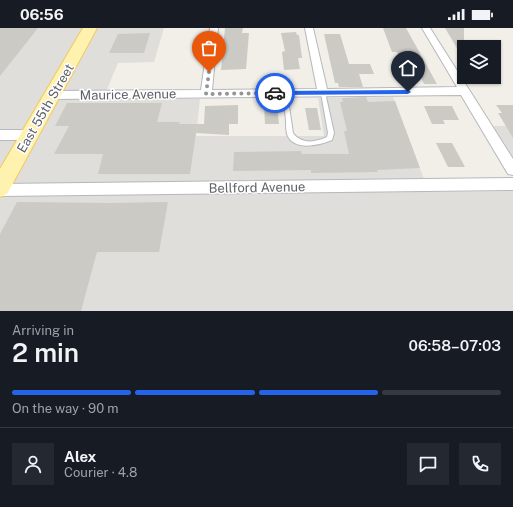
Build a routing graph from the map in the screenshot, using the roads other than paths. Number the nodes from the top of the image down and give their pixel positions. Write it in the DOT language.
graph roads {
  1 [pos="90,28"];
  2 [pos="214,28"];
  3 [pos="309,28"];
  4 [pos="426,28"];
  5 [pos="466,91"];
  6 [pos="285,93"];
  7 [pos="323,93"];
  8 [pos="206,94"];
  9 [pos="53,95"];
  10 [pos="0,135"];
  11 [pos="30,135"];
  12 [pos="513,170"];
  13 [pos="513,184"];
  14 [pos="0,189"];
  1 -- 9 [label="main road, East 55th Street"];
  2 -- 8 [label="street"];
  3 -- 7 [label="street"];
  4 -- 5 [label="street"];
  5 -- 7 [label="street, Maurice Avenue"];
  5 -- 12 [label="street"];
  6 -- 7 [label="street, Maurice Avenue"];
  6 -- 7 [label="lane"];
  6 -- 8 [label="street, Maurice Avenue"];
  8 -- 9 [label="street, Maurice Avenue"];
  9 -- 11 [label="main road, East 55th Street"];
  10 -- 11 [label="street"];
  11 -- 14 [label="main road, East 55th Street"];
  13 -- 14 [label="street, Bellford Avenue"];
}
